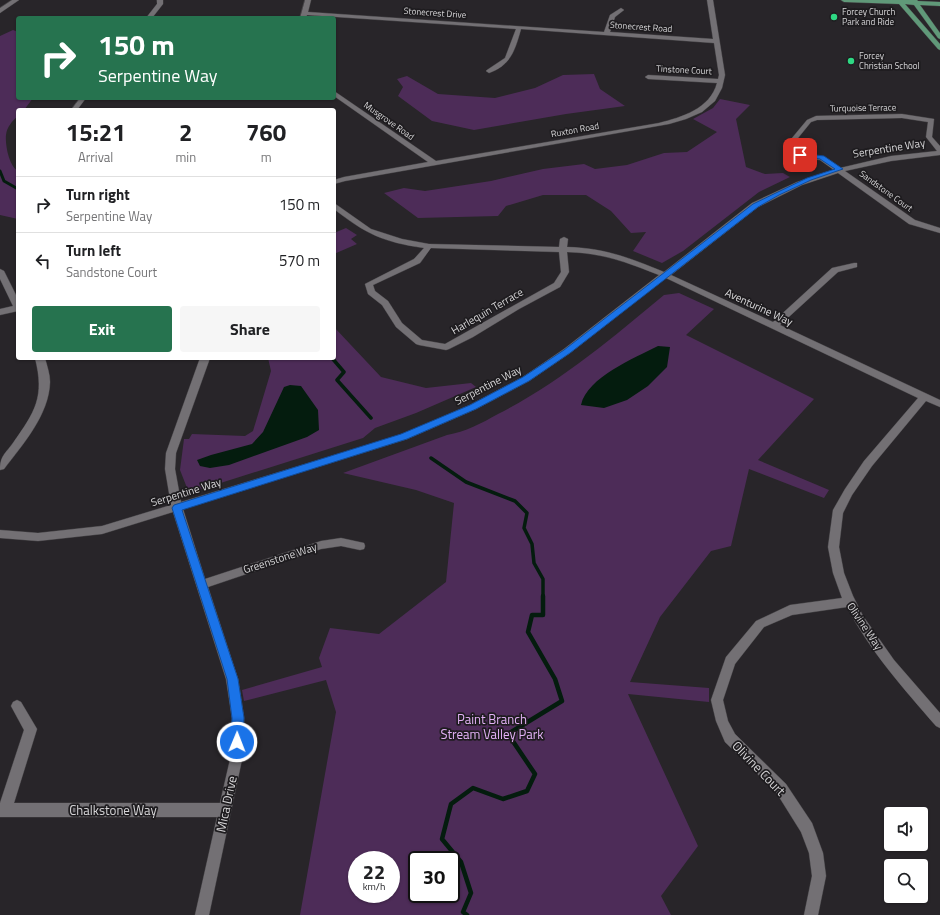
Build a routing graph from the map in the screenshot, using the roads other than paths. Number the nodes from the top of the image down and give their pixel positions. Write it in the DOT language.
graph roads {
  1 [pos="16,0"];
  2 [pos="160,0"];
  3 [pos="308,0"];
  4 [pos="710,0"];
  5 [pos="844,0"];
  6 [pos="900,1"];
  7 [pos="916,2"];
  8 [pos="940,4"];
  9 [pos="621,10"];
  10 [pos="0,11"];
  11 [pos="151,16"];
  12 [pos="304,16"];
  13 [pos="336,18"];
  14 [pos="519,28"];
  15 [pos="565,30"];
  16 [pos="607,34"];
  17 [pos="940,37"];
  18 [pos="716,41"];
  19 [pos="940,48"];
  20 [pos="490,71"];
  21 [pos="648,77"];
  22 [pos="720,81"];
  23 [pos="336,94"];
  24 [pos="940,151"];
  25 [pos="802,158"];
  26 [pos="434,163"];
  27 [pos="840,169"];
  28 [pos="336,181"];
  29 [pos="336,207"];
  30 [pos="940,231"];
  31 [pos="564,239"];
  32 [pos="429,246"];
  33 [pos="563,250"];
  34 [pos="854,265"];
  35 [pos="0,271"];
  36 [pos="665,275"];
  37 [pos="16,303"];
  38 [pos="16,308"];
  39 [pos="0,312"];
  40 [pos="774,326"];
  41 [pos="40,360"];
  42 [pos="204,360"];
  43 [pos="924,397"];
  44 [pos="940,404"];
  45 [pos="0,466"];
  46 [pos="177,508"];
  47 [pos="0,534"];
  48 [pos="360,546"];
  49 [pos="201,585"];
  50 [pos="849,602"];
  51 [pos="17,706"];
  52 [pos="940,722"];
  53 [pos="3,810"];
  54 [pos="225,810"];
  55 [pos="202,915"];
  56 [pos="811,915"];
  1 -- 10 [label="street"];
  2 -- 11 [label="street"];
  3 -- 12 [label="street"];
  4 -- 18 [label="street, Ruxton Road"];
  5 -- 6 [label="main road"];
  6 -- 7 [label="main road"];
  6 -- 19 [label="main road"];
  7 -- 8 [label="main road"];
  7 -- 17 [label="main road"];
  9 -- 16 [label="street"];
  13 -- 14 [label="street, Stonecrest Drive"];
  14 -- 15 [label="street, Stonecrest Drive"];
  14 -- 20 [label="street"];
  15 -- 16 [label="street, Stonecrest Road"];
  16 -- 18 [label="street, Stonecrest Road"];
  18 -- 22 [label="street, Ruxton Road"];
  21 -- 22 [label="street, Tinstone Court"];
  22 -- 26 [label="street, Ruxton Road"];
  23 -- 26 [label="street, Musgrove Road"];
  24 -- 25 [label="street, Turquoise Terrace"];
  24 -- 27 [label="street, Serpentine Way"];
  25 -- 27 [label="street, Sandstone Court"];
  26 -- 28 [label="street, Ruxton Road"];
  27 -- 30 [label="street, Sandstone Court"];
  27 -- 36 [label="street, Serpentine Way"];
  29 -- 32 [label="street, Aventurine Way"];
  31 -- 33 [label="street"];
  32 -- 33 [label="street, Aventurine Way"];
  32 -- 33 [label="street, Harlequin Terrace"];
  33 -- 36 [label="street, Aventurine Way"];
  34 -- 40 [label="street"];
  35 -- 37 [label="street"];
  36 -- 40 [label="street, Aventurine Way"];
  36 -- 46 [label="street, Serpentine Way"];
  38 -- 39 [label="street"];
  40 -- 43 [label="street, Aventurine Way"];
  41 -- 45 [label="street"];
  42 -- 46 [label="street, Mica Drive"];
  43 -- 44 [label="street, Aventurine Way"];
  43 -- 50 [label="street, Olivine Way"];
  46 -- 47 [label="street, Serpentine Way"];
  46 -- 49 [label="street, Mica Drive"];
  48 -- 49 [label="street, Greenstone Way"];
  49 -- 54 [label="street, Mica Drive"];
  50 -- 52 [label="street, Olivine Way"];
  50 -- 56 [label="street, Olivine Court"];
  51 -- 53 [label="street"];
  53 -- 54 [label="street, Chalkstone Way"];
  54 -- 55 [label="street, Mica Drive"];
}
